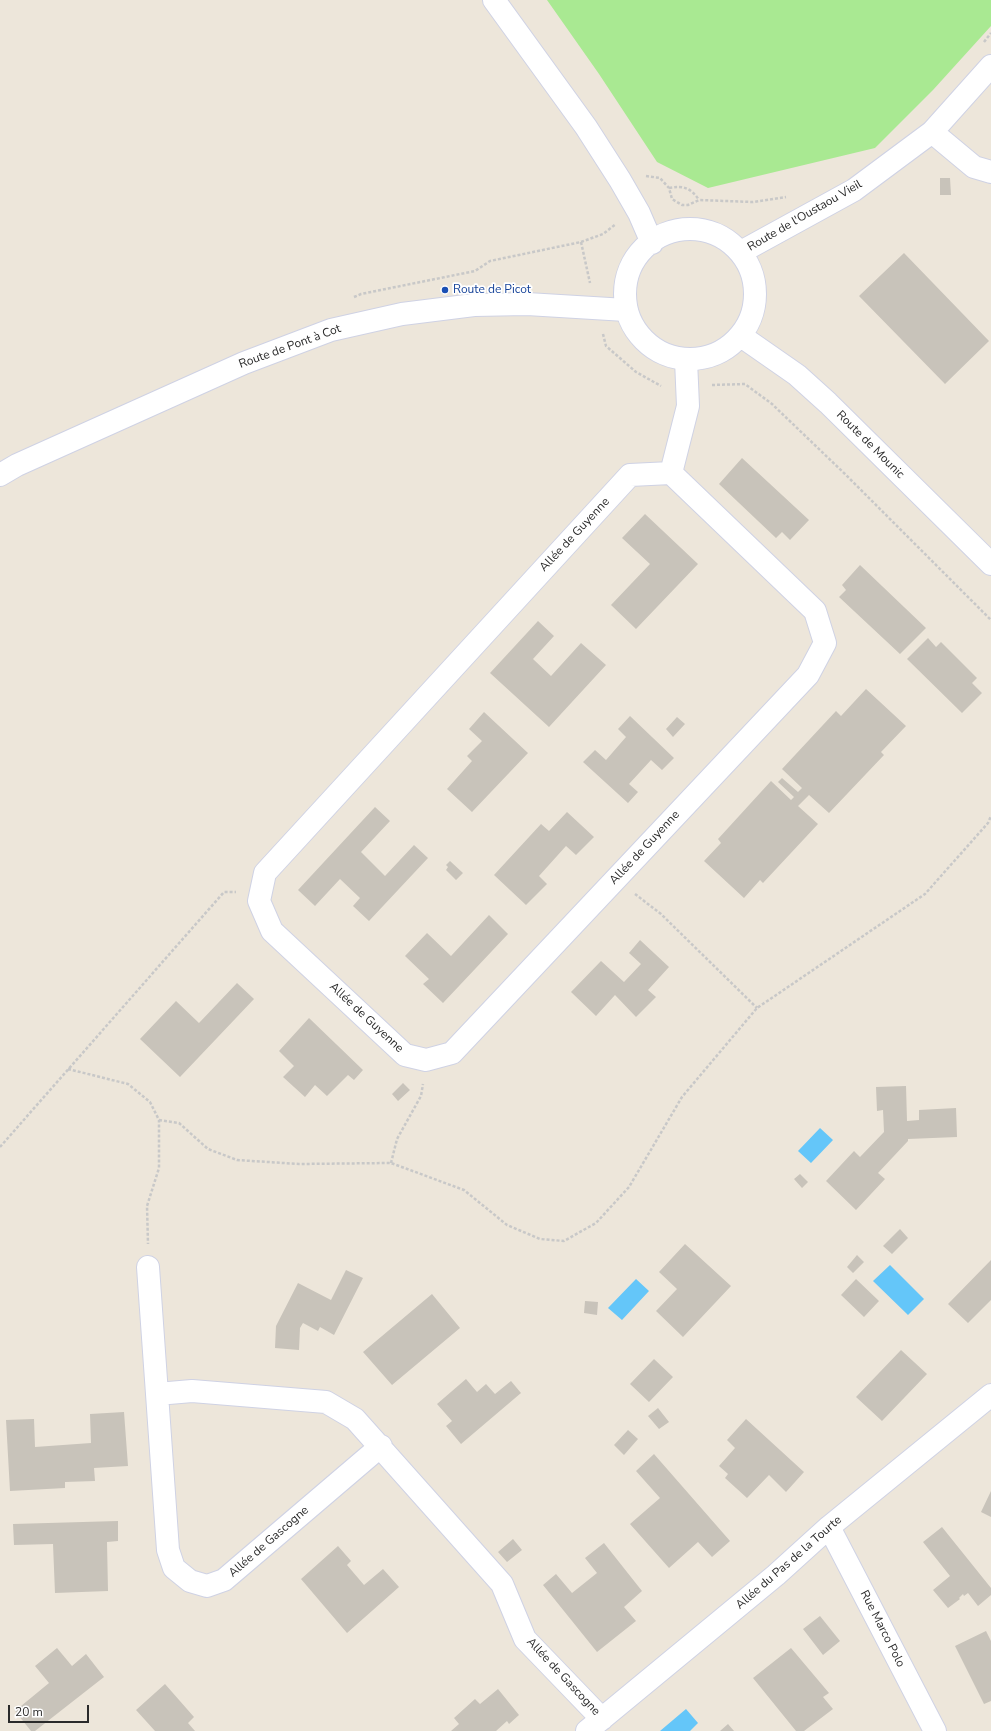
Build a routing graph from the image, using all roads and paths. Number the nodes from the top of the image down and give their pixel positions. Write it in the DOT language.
graph roads {
  1 [pos="494,0"];
  2 [pos="991,33"];
  3 [pos="982,44"];
  4 [pos="991,66"];
  5 [pos="932,132"];
  6 [pos="991,172"];
  7 [pos="790,196"];
  8 [pos="699,200"];
  9 [pos="580,242"];
  10 [pos="652,243"];
  11 [pos="741,252"];
  12 [pos="598,309"];
  13 [pos="626,310"];
  14 [pos="741,336"];
  15 [pos="686,360"];
  16 [pos="687,386"];
  17 [pos="671,473"];
  18 [pos="0,475"];
  19 [pos="991,564"];
  20 [pos="991,620"];
  21 [pos="991,816"];
  22 [pos="616,879"];
  23 [pos="261,893"];
  24 [pos="757,1008"];
  25 [pos="426,1060"];
  26 [pos="68,1069"];
  27 [pos="159,1120"];
  28 [pos="0,1146"];
  29 [pos="391,1163"];
  30 [pos="148,1267"];
  31 [pos="157,1394"];
  32 [pos="991,1396"];
  33 [pos="381,1446"];
  34 [pos="829,1527"];
  35 [pos="595,1725"];
  36 [pos="934,1731"];
  1 -- 10 [label="street"];
  2 -- 3 [label="path"];
  4 -- 5 [label="street, Route de l'Oustaou Vieil"];
  5 -- 6 [label="street"];
  5 -- 11 [label="street, Route de l'Oustaou Vieil"];
  7 -- 8 [label="path"];
  8 -- 8 [label="path"];
  9 -- 12 [label="path"];
  10 -- 11 [label="street"];
  10 -- 13 [label="street"];
  11 -- 14 [label="street"];
  12 -- 13 [label="street, Route de Pont à Cot"];
  12 -- 16 [label="path"];
  12 -- 18 [label="street, Route de Pont à Cot"];
  13 -- 15 [label="street"];
  14 -- 15 [label="street"];
  14 -- 19 [label="street, Route de Mounic"];
  15 -- 16 [label="street"];
  16 -- 17 [label="street"];
  16 -- 20 [label="path"];
  17 -- 22 [label="street, Allée de Guyenne"];
  17 -- 23 [label="street, Allée de Guyenne"];
  21 -- 24 [label="path"];
  22 -- 24 [label="path"];
  22 -- 25 [label="street, Allée de Guyenne"];
  23 -- 25 [label="street, Allée de Guyenne"];
  23 -- 26 [label="path"];
  24 -- 29 [label="path"];
  25 -- 29 [label="path"];
  26 -- 27 [label="path"];
  26 -- 28 [label="path"];
  27 -- 29 [label="path"];
  27 -- 30 [label="path"];
  30 -- 31 [label="street, Allée de Gascogne"];
  31 -- 33 [label="street, Allée de Gascogne"];
  31 -- 33 [label="street, Allée de Gascogne"];
  32 -- 34 [label="street, Allée du Pas de la Tourte"];
  33 -- 35 [label="street, Allée de Gascogne"];
  34 -- 35 [label="street, Allée du Pas de la Tourte"];
  34 -- 36 [label="street, Rue Marco Polo"];
}
